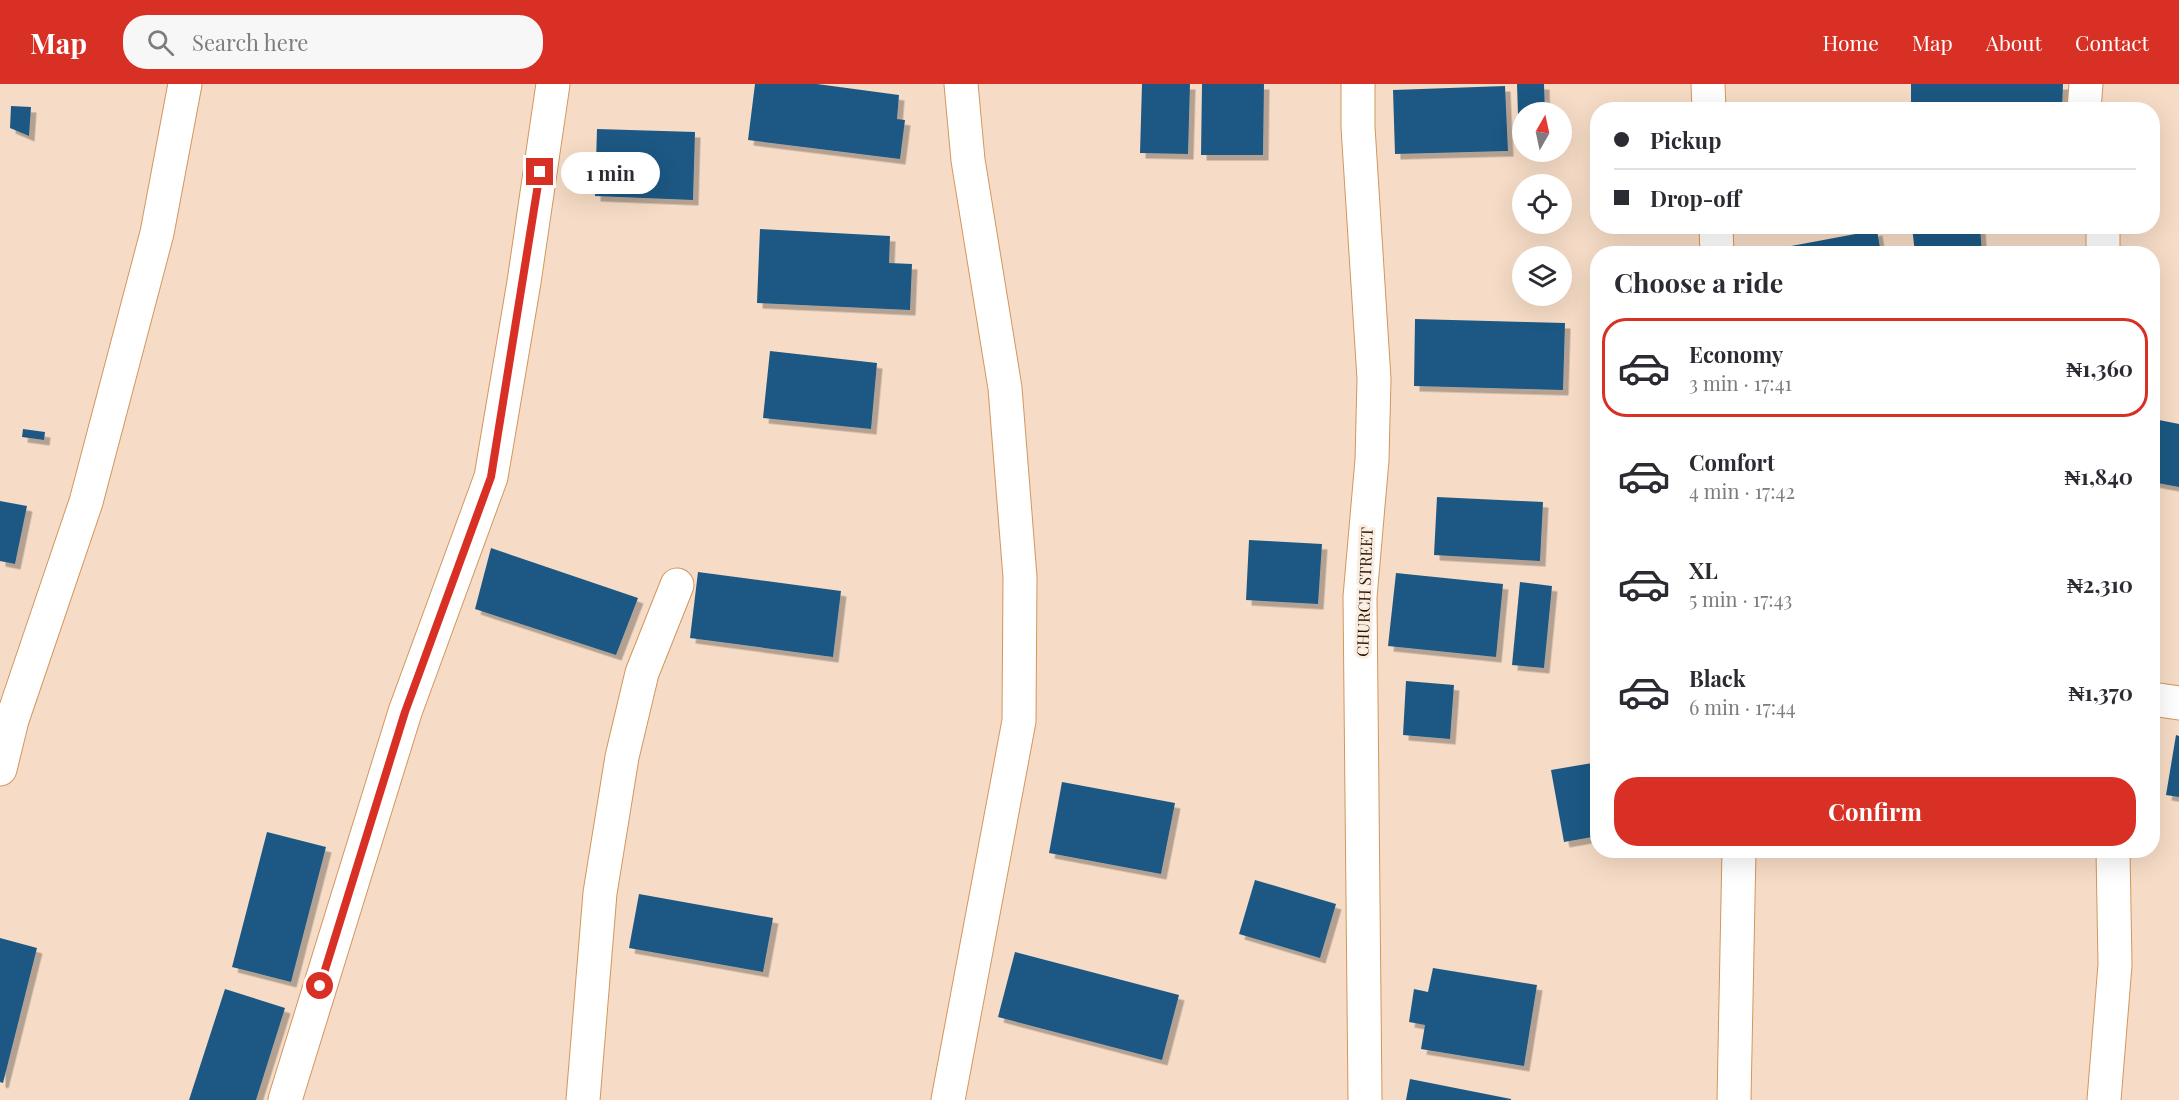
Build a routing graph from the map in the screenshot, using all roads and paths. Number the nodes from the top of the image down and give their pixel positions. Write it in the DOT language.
graph roads {
  1 [pos="185,84"];
  2 [pos="554,84"];
  3 [pos="961,84"];
  4 [pos="1358,84"];
  5 [pos="1708,84"];
  6 [pos="2086,84"];
  7 [pos="1709,102"];
  8 [pos="2085,102"];
  9 [pos="677,585"];
  10 [pos="2160,700"];
  11 [pos="2179,703"];
  12 [pos="0,769"];
  13 [pos="1739,858"];
  14 [pos="2113,858"];
  15 [pos="285,1100"];
  16 [pos="583,1100"];
  17 [pos="948,1100"];
  18 [pos="1365,1100"];
  19 [pos="1734,1100"];
  20 [pos="2104,1100"];
  1 -- 12 [label="street"];
  2 -- 15 [label="street"];
  3 -- 17 [label="street"];
  4 -- 18 [label="street, CHURCH STREET"];
  5 -- 7 [label="street"];
  6 -- 8 [label="street"];
  9 -- 16 [label="street"];
  10 -- 11 [label="street"];
  13 -- 19 [label="street"];
  14 -- 20 [label="street"];
}
